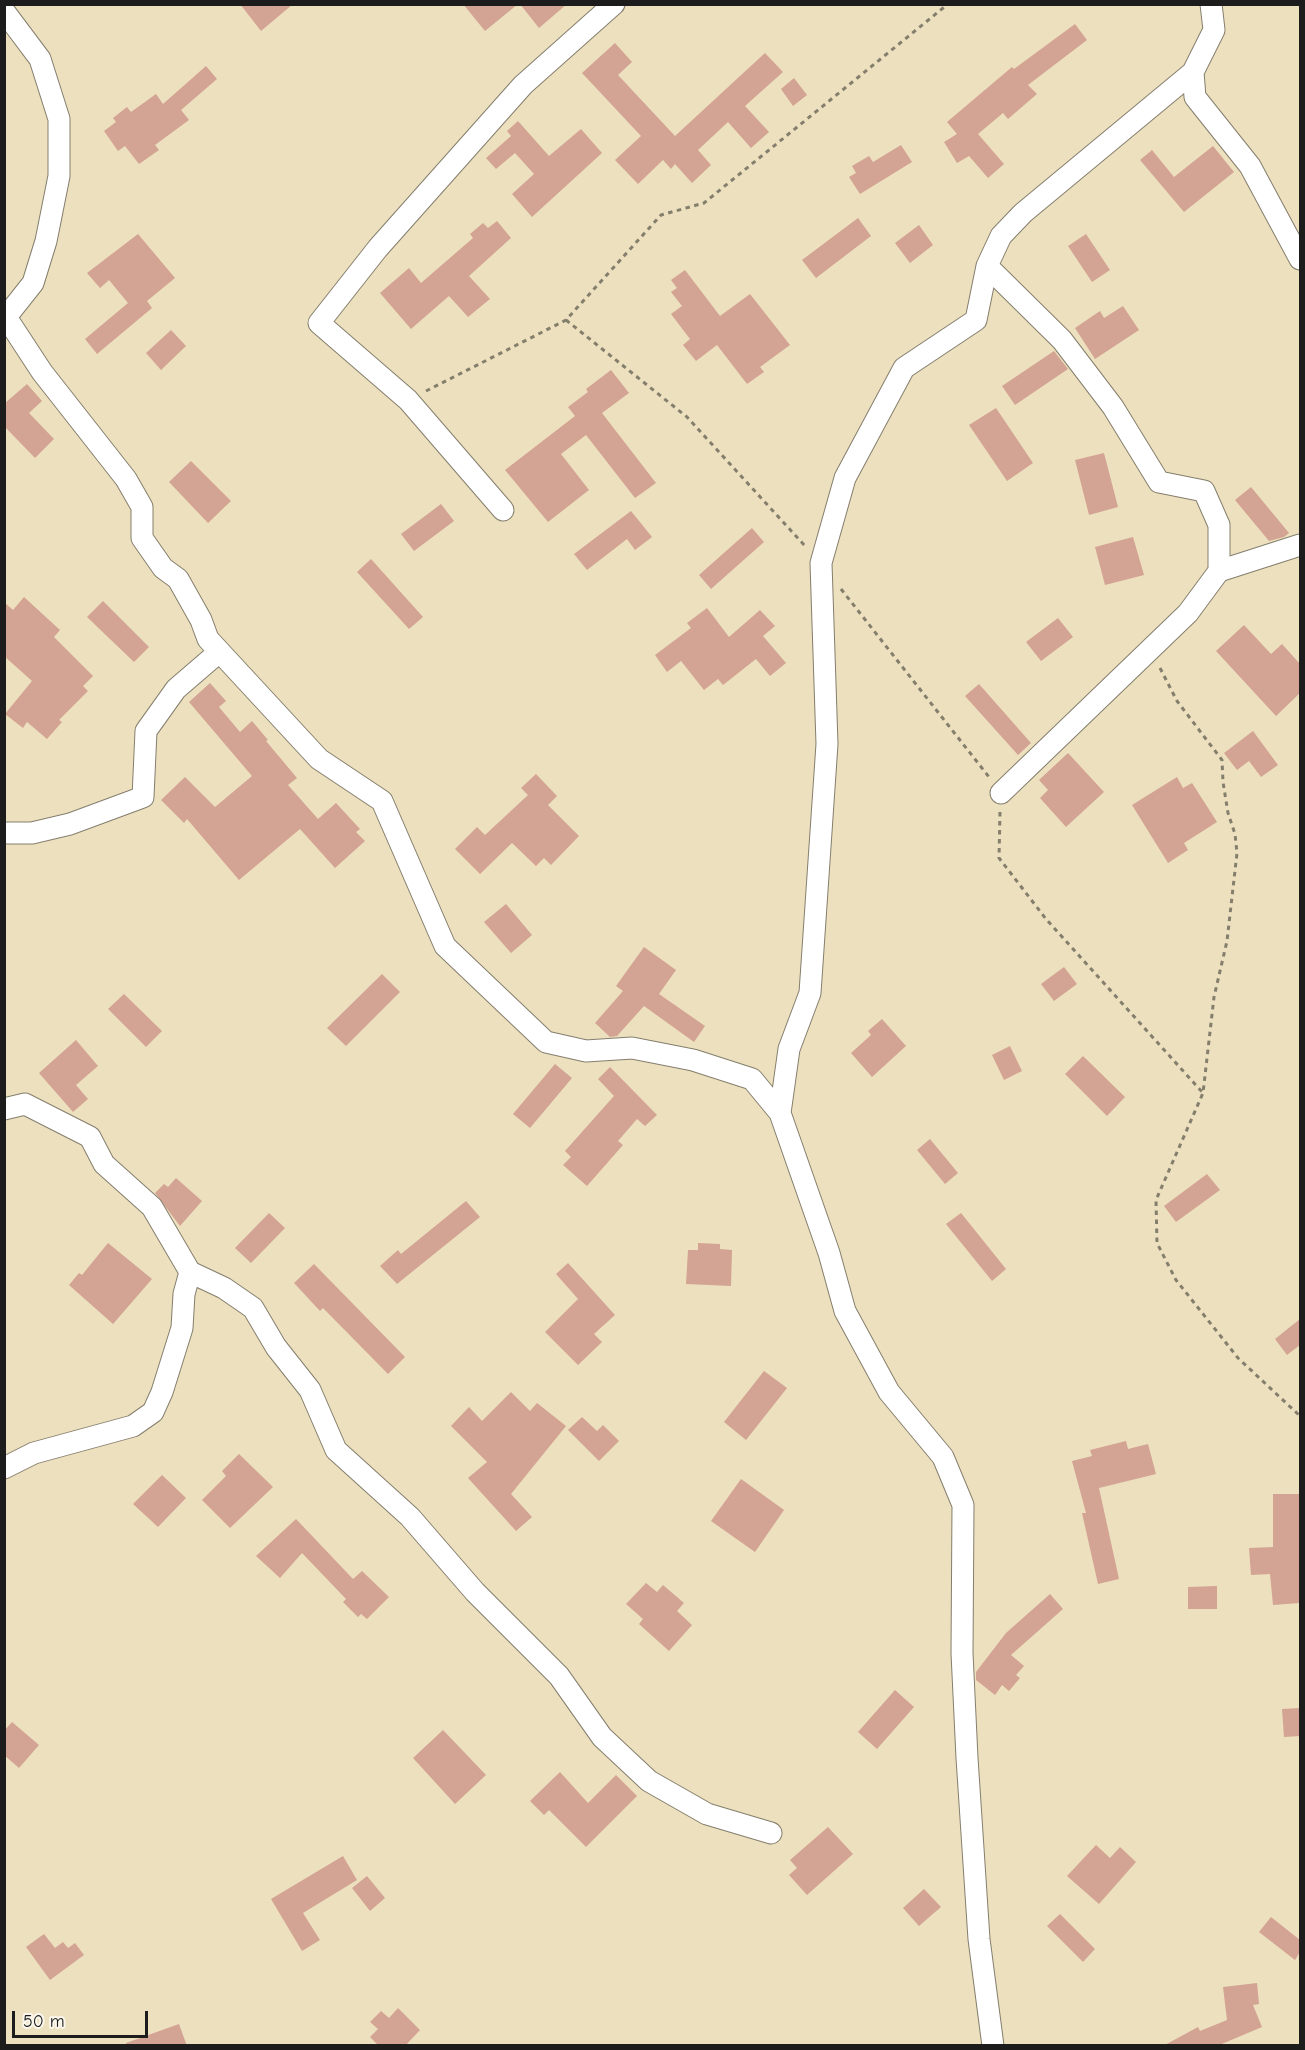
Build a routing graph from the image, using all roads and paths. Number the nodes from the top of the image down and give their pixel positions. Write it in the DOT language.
graph roads {
  1 [pos="614,4"];
  2 [pos="948,4"];
  3 [pos="1211,4"];
  4 [pos="4,11"];
  5 [pos="1193,72"];
  6 [pos="1300,259"];
  7 [pos="987,266"];
  8 [pos="5,318"];
  9 [pos="566,320"];
  10 [pos="408,400"];
  11 [pos="503,510"];
  12 [pos="1300,545"];
  13 [pos="821,563"];
  14 [pos="1219,571"];
  15 [pos="1150,651"];
  16 [pos="219,652"];
  17 [pos="1001,793"];
  18 [pos="4,833"];
  19 [pos="1203,1093"];
  20 [pos="4,1109"];
  21 [pos="780,1113"];
  22 [pos="190,1272"];
  23 [pos="1300,1416"];
  24 [pos="4,1468"];
  25 [pos="771,1833"];
  26 [pos="993,2046"];
  1 -- 10 [label="street"];
  2 -- 9 [label="path"];
  3 -- 5 [label="street"];
  4 -- 8 [label="street"];
  5 -- 6 [label="street"];
  5 -- 7 [label="street"];
  7 -- 13 [label="street"];
  7 -- 14 [label="street"];
  8 -- 16 [label="street"];
  9 -- 10 [label="path"];
  9 -- 13 [label="path"];
  10 -- 11 [label="street"];
  12 -- 14 [label="street"];
  13 -- 17 [label="path"];
  13 -- 21 [label="street"];
  14 -- 15 [label="street"];
  15 -- 17 [label="street"];
  15 -- 19 [label="path"];
  16 -- 18 [label="street"];
  16 -- 21 [label="street"];
  17 -- 19 [label="path"];
  19 -- 23 [label="path"];
  20 -- 22 [label="street"];
  21 -- 26 [label="street"];
  22 -- 24 [label="street"];
  22 -- 25 [label="street"];
}
